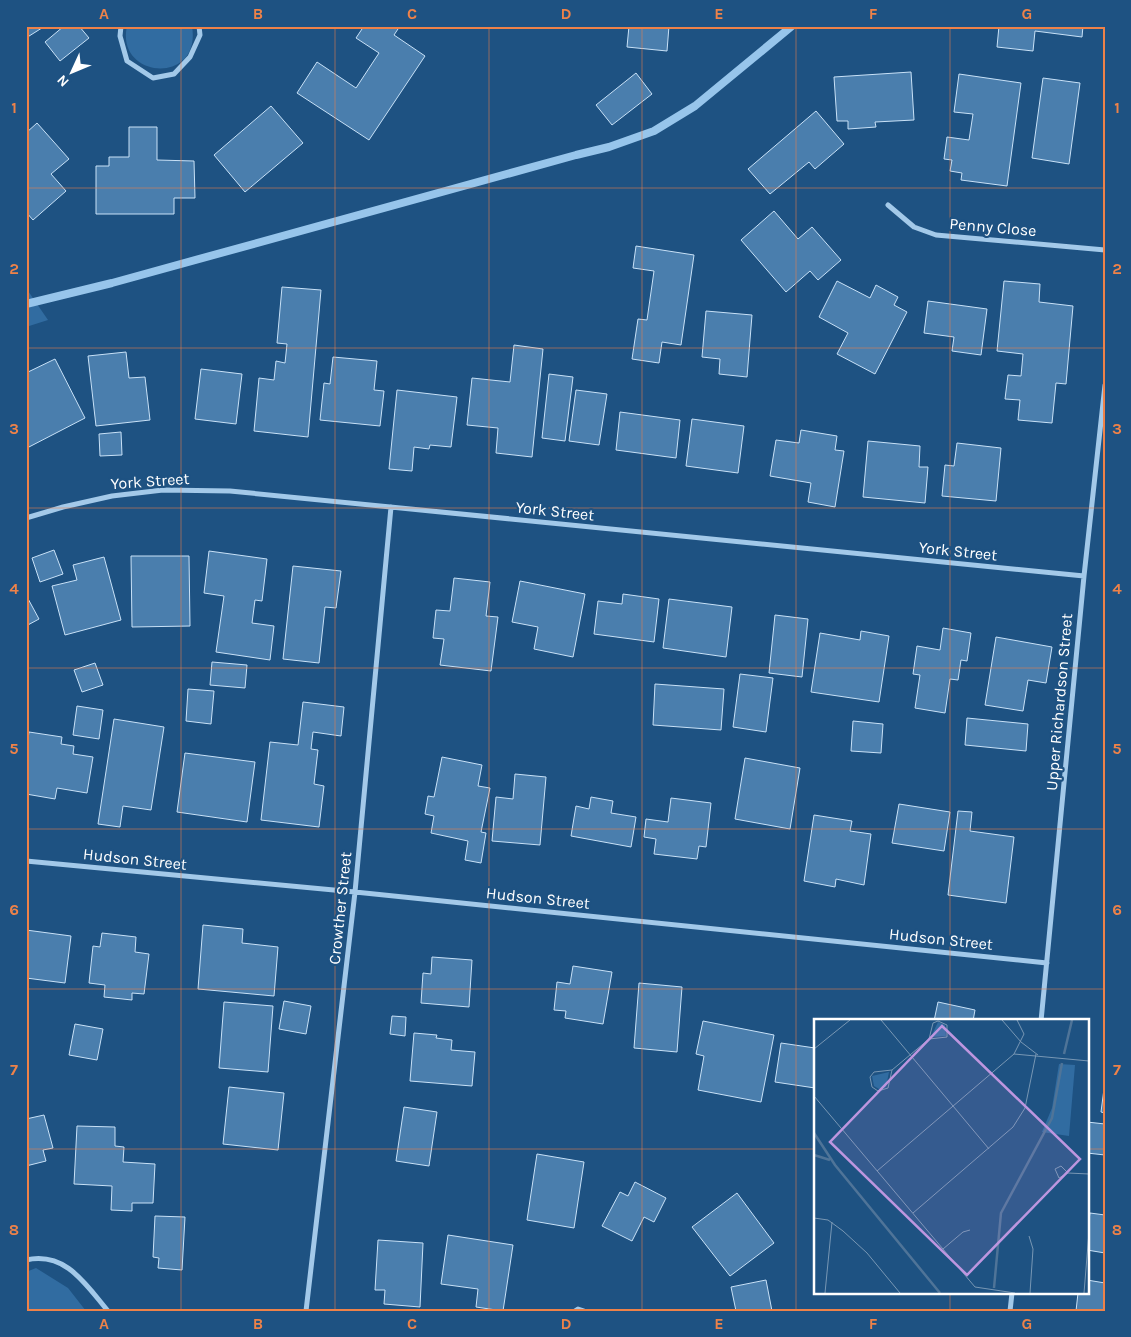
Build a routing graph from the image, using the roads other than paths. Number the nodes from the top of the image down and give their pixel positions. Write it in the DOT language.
graph roads {
  1 [pos="121,26"];
  2 [pos="199,26"];
  3 [pos="888,205"];
  4 [pos="1105,250"];
  5 [pos="1105,385"];
  6 [pos="391,507"];
  7 [pos="26,518"];
  8 [pos="1084,576"];
  9 [pos="26,861"];
  10 [pos="355,892"];
  11 [pos="1047,963"];
  12 [pos="1041,1019"];
  13 [pos="26,1260"];
  14 [pos="1012,1294"];
  15 [pos="108,1311"];
  16 [pos="306,1311"];
  17 [pos="575,1311"];
  18 [pos="584,1311"];
  19 [pos="1010,1311"];
  1 -- 2 [label="street"];
  3 -- 4 [label="street, Penny Close"];
  5 -- 8 [label="street, Upper Richardson Street"];
  6 -- 7 [label="street, York Street"];
  6 -- 8 [label="street, York Street"];
  6 -- 10 [label="street, Crowther Street"];
  8 -- 11 [label="street, Upper Richardson Street"];
  9 -- 10 [label="street, Hudson Street"];
  10 -- 11 [label="street, Hudson Street"];
  10 -- 16 [label="street, Crowther Street"];
  11 -- 12 [label="street, Upper Richardson Street"];
  13 -- 15 [label="street"];
  14 -- 19 [label="street"];
  17 -- 18 [label="street"];
}
